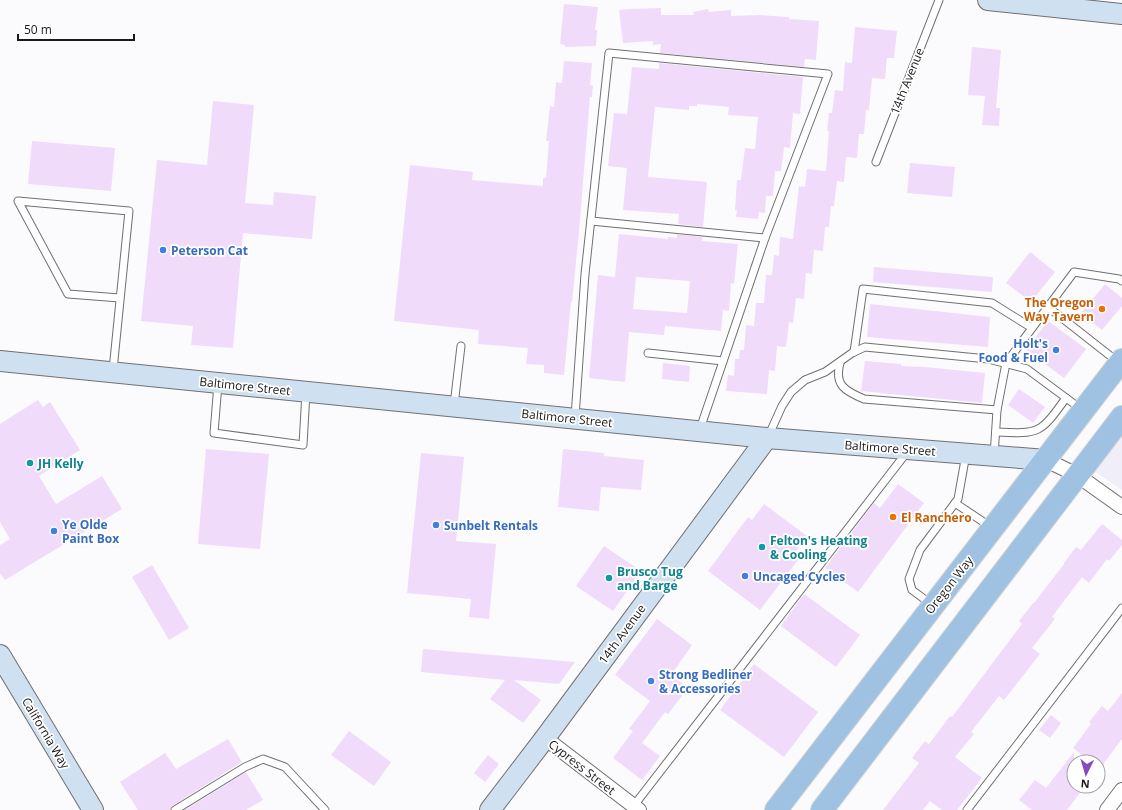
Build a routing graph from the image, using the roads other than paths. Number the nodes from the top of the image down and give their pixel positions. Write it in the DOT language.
graph roads {
  1 [pos="939,0"];
  2 [pos="988,0"];
  3 [pos="1122,14"];
  4 [pos="876,162"];
  5 [pos="591,221"];
  6 [pos="765,238"];
  7 [pos="1122,281"];
  8 [pos="120,298"];
  9 [pos="1048,307"];
  10 [pos="1032,328"];
  11 [pos="461,346"];
  12 [pos="854,352"];
  13 [pos="648,353"];
  14 [pos="0,361"];
  15 [pos="723,361"];
  16 [pos="1121,362"];
  17 [pos="840,363"];
  18 [pos="1006,364"];
  19 [pos="113,372"];
  20 [pos="218,383"];
  21 [pos="306,392"];
  22 [pos="1066,398"];
  23 [pos="454,407"];
  24 [pos="997,410"];
  25 [pos="1083,411"];
  26 [pos="1122,417"];
  27 [pos="575,419"];
  28 [pos="699,432"];
  29 [pos="996,432"];
  30 [pos="767,438"];
  31 [pos="909,449"];
  32 [pos="966,454"];
  33 [pos="994,456"];
  34 [pos="1046,460"];
  35 [pos="1078,475"];
  36 [pos="955,503"];
  37 [pos="1122,507"];
  38 [pos="993,528"];
  39 [pos="933,606"];
  40 [pos="1122,608"];
  41 [pos="0,655"];
  42 [pos="545,738"];
  43 [pos="1122,790"];
  44 [pos="89,808"];
  45 [pos="634,809"];
  46 [pos="176,810"];
  47 [pos="325,810"];
  48 [pos="490,810"];
  49 [pos="776,810"];
  50 [pos="822,810"];
  51 [pos="967,810"];
  52 [pos="1107,810"];
  1 -- 4 [label="lane, 14th Avenue"];
  2 -- 3 [label="street"];
  5 -- 6 [label="lane"];
  5 -- 6 [label="lane"];
  5 -- 27 [label="lane"];
  6 -- 15 [label="lane"];
  7 -- 9 [label="lane"];
  8 -- 8 [label="lane"];
  8 -- 19 [label="lane"];
  9 -- 10 [label="lane"];
  9 -- 16 [label="lane"];
  10 -- 12 [label="lane"];
  10 -- 18 [label="lane"];
  11 -- 23 [label="lane"];
  12 -- 17 [label="lane"];
  12 -- 18 [label="lane"];
  13 -- 15 [label="lane"];
  14 -- 19 [label="street, Baltimore Street"];
  15 -- 28 [label="lane"];
  16 -- 25 [label="main road, Oregon Way"];
  17 -- 24 [label="lane"];
  17 -- 30 [label="lane"];
  18 -- 22 [label="lane"];
  18 -- 24 [label="lane"];
  19 -- 20 [label="street, Baltimore Street"];
  20 -- 21 [label="street, Baltimore Street"];
  20 -- 21 [label="lane"];
  21 -- 23 [label="street, Baltimore Street"];
  22 -- 25 [label="lane"];
  22 -- 29 [label="lane"];
  23 -- 27 [label="street, Baltimore Street"];
  24 -- 29 [label="lane"];
  25 -- 34 [label="main road, Oregon Way"];
  26 -- 35 [label="main road"];
  27 -- 28 [label="street, Baltimore Street"];
  28 -- 30 [label="street, Baltimore Street"];
  29 -- 33 [label="lane"];
  30 -- 31 [label="street, Baltimore Street"];
  30 -- 42 [label="street, 14th Avenue"];
  31 -- 32 [label="street, Baltimore Street"];
  31 -- 45 [label="lane"];
  32 -- 33 [label="street, Baltimore Street"];
  32 -- 36 [label="lane"];
  33 -- 34 [label="street, Baltimore Street"];
  34 -- 35 [label="street, Baltimore Street"];
  34 -- 38 [label="main road, Oregon Way"];
  35 -- 37 [label="street, Baltimore Street"];
  35 -- 50 [label="main road"];
  36 -- 38 [label="lane"];
  36 -- 39 [label="lane"];
  38 -- 39 [label="main road, Oregon Way"];
  39 -- 49 [label="main road, Oregon Way"];
  40 -- 51 [label="lane"];
  41 -- 44 [label="street, California Way"];
  42 -- 45 [label="street, Cypress Street"];
  42 -- 48 [label="street, 14th Avenue"];
  43 -- 52 [label="street"];
  46 -- 47 [label="lane"];
}
